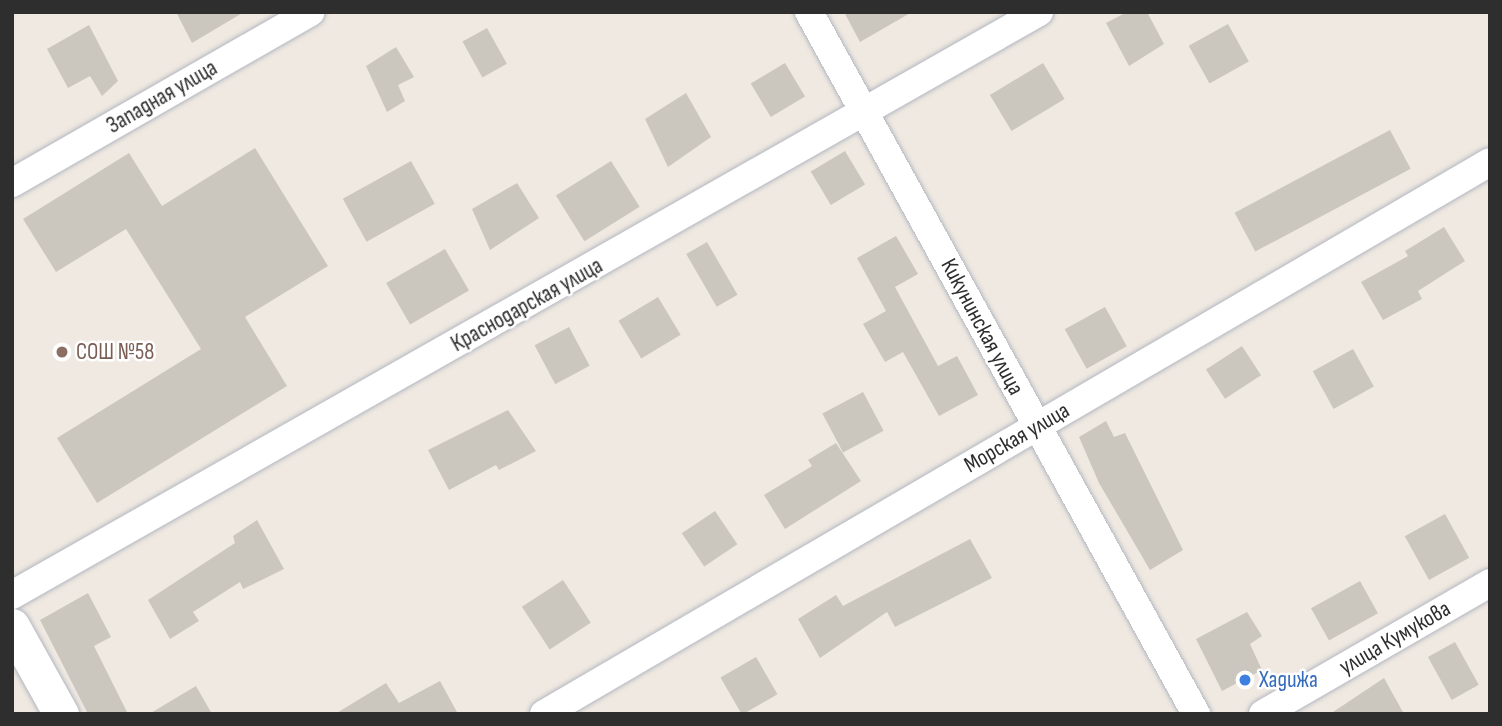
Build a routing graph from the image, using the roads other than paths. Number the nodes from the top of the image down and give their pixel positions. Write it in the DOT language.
graph roads {
  1 [pos="312,12"];
  2 [pos="809,12"];
  3 [pos="1039,12"];
  4 [pos="868,113"];
  5 [pos="1490,162"];
  6 [pos="12,183"];
  7 [pos="1036,427"];
  8 [pos="1490,583"];
  9 [pos="12,595"];
  10 [pos="12,626"];
  11 [pos="61,714"];
  12 [pos="544,714"];
  13 [pos="1196,714"];
  14 [pos="1263,714"];
  1 -- 6 [label="street, Западная улица"];
  2 -- 4 [label="street, Кикунинская улица"];
  3 -- 4 [label="street, Краснодарская улица"];
  4 -- 7 [label="street, Кикунинская улица"];
  4 -- 9 [label="street, Краснодарская улица"];
  5 -- 7 [label="street, Морская улица"];
  7 -- 12 [label="street, Морская улица"];
  7 -- 13 [label="street, Кикунинская улица"];
  8 -- 14 [label="street, улица Кумукова"];
  10 -- 11 [label="street"];
}
